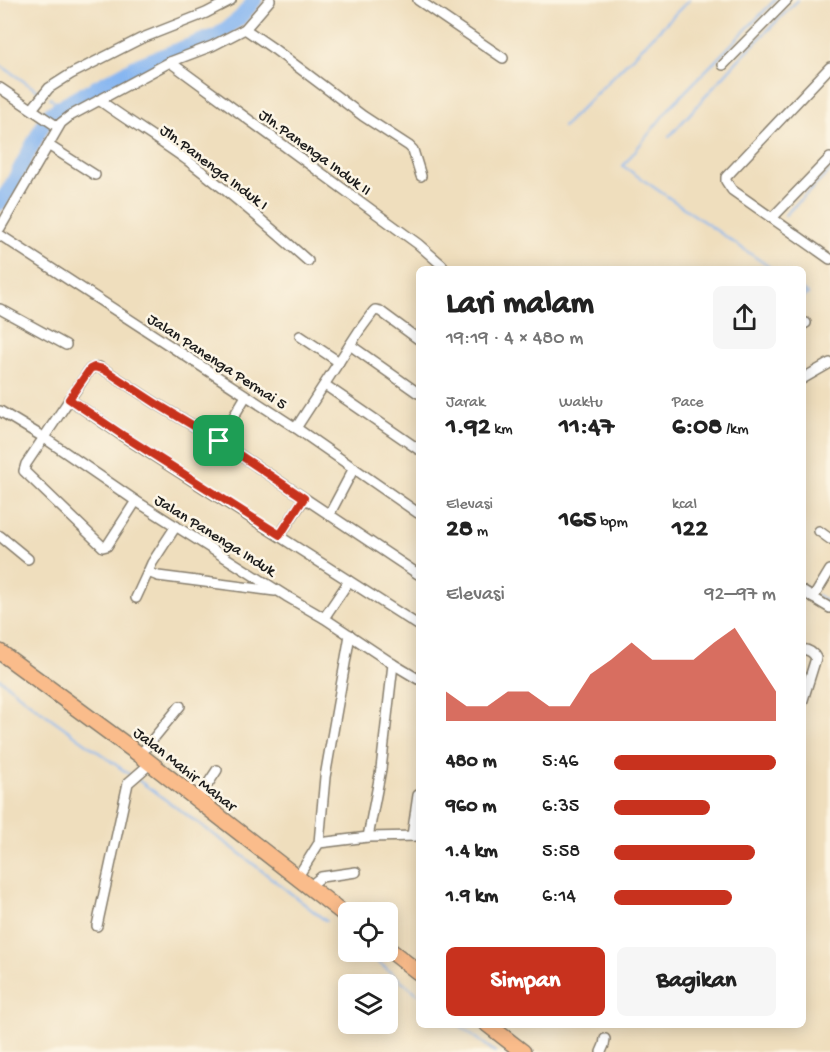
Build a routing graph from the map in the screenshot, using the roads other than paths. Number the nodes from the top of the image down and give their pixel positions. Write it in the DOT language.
graph roads {
  1 [pos="231,0"];
  2 [pos="270,0"];
  3 [pos="418,0"];
  4 [pos="787,0"];
  5 [pos="245,29"];
  6 [pos="503,58"];
  7 [pos="170,62"];
  8 [pos="723,65"];
  9 [pos="830,67"];
  10 [pos="0,88"];
  11 [pos="99,100"];
  12 [pos="32,109"];
  13 [pos="56,125"];
  14 [pos="48,145"];
  15 [pos="830,158"];
  16 [pos="95,175"];
  17 [pos="421,176"];
  18 [pos="772,218"];
  19 [pos="0,228"];
  20 [pos="0,235"];
  21 [pos="830,259"];
  22 [pos="308,261"];
  23 [pos="442,265"];
  24 [pos="0,309"];
  25 [pos="300,336"];
  26 [pos="416,338"];
  27 [pos="66,345"];
  28 [pos="350,345"];
  29 [pos="339,362"];
  30 [pos="830,363"];
  31 [pos="806,377"];
  32 [pos="325,385"];
  33 [pos="416,392"];
  34 [pos="246,396"];
  35 [pos="69,399"];
  36 [pos="0,411"];
  37 [pos="296,428"];
  38 [pos="43,437"];
  39 [pos="219,441"];
  40 [pos="416,448"];
  41 [pos="354,468"];
  42 [pos="304,498"];
  43 [pos="136,501"];
  44 [pos="416,512"];
  45 [pos="329,515"];
  46 [pos="176,526"];
  47 [pos="819,531"];
  48 [pos="280,535"];
  49 [pos="0,536"];
  50 [pos="830,539"];
  51 [pos="28,559"];
  52 [pos="830,570"];
  53 [pos="148,572"];
  54 [pos="416,573"];
  55 [pos="349,581"];
  56 [pos="280,592"];
  57 [pos="806,594"];
  58 [pos="136,598"];
  59 [pos="813,598"];
  60 [pos="830,608"];
  61 [pos="324,618"];
  62 [pos="416,624"];
  63 [pos="350,635"];
  64 [pos="806,650"];
  65 [pos="0,652"];
  66 [pos="393,664"];
  67 [pos="416,678"];
  68 [pos="806,690"];
  69 [pos="180,706"];
  70 [pos="146,759"];
  71 [pos="217,770"];
  72 [pos="198,799"];
  73 [pos="416,836"];
  74 [pos="368,837"];
  75 [pos="319,843"];
  76 [pos="356,872"];
  77 [pos="303,882"];
  78 [pos="338,908"];
  79 [pos="97,926"];
  80 [pos="398,957"];
  81 [pos="416,970"];
  82 [pos="492,1028"];
  83 [pos="604,1039"];
  84 [pos="523,1052"];
  85 [pos="601,1052"];
  1 -- 12 [label="street"];
  2 -- 5 [label="street"];
  3 -- 6 [label="street"];
  4 -- 8 [label="street"];
  5 -- 7 [label="street"];
  5 -- 17 [label="street"];
  7 -- 11 [label="street"];
  7 -- 23 [label="street, Jln.Panenga Induk II"];
  9 -- 18 [label="street"];
  10 -- 12 [label="street"];
  11 -- 13 [label="street"];
  11 -- 22 [label="street, Jln.Panenga Induk I"];
  12 -- 13 [label="street"];
  13 -- 14 [label="street"];
  14 -- 16 [label="street"];
  14 -- 19 [label="street"];
  15 -- 18 [label="street"];
  18 -- 21 [label="street"];
  20 -- 34 [label="street, Jalan Panenga Permai 5"];
  24 -- 27 [label="street"];
  25 -- 29 [label="street"];
  26 -- 28 [label="street"];
  28 -- 29 [label="street"];
  28 -- 33 [label="street"];
  29 -- 32 [label="street"];
  30 -- 31 [label="street"];
  32 -- 37 [label="street"];
  32 -- 40 [label="street"];
  34 -- 37 [label="street, Jalan Panenga Permai 5"];
  34 -- 39 [label="street"];
  35 -- 38 [label="street"];
  35 -- 39 [label="street"];
  35 -- 48 [label="street"];
  36 -- 38 [label="street, Jalan Panenga Induk"];
  37 -- 41 [label="street, Jalan Panenga Permai 5"];
  38 -- 43 [label="street, Jalan Panenga Induk"];
  38 -- 43 [label="street"];
  39 -- 42 [label="street"];
  41 -- 44 [label="street, Jalan Panenga Permai 5"];
  41 -- 45 [label="street"];
  42 -- 45 [label="street"];
  42 -- 48 [label="street"];
  43 -- 46 [label="street, Jalan Panenga Induk"];
  45 -- 54 [label="street"];
  46 -- 53 [label="street"];
  46 -- 56 [label="street, Jalan Panenga Induk"];
  47 -- 50 [label="street"];
  48 -- 55 [label="street"];
  49 -- 51 [label="street"];
  52 -- 59 [label="street"];
  53 -- 56 [label="street"];
  53 -- 58 [label="street"];
  55 -- 61 [label="street"];
  55 -- 62 [label="street"];
  56 -- 61 [label="street, Jalan Panenga Induk"];
  57 -- 59 [label="street"];
  59 -- 60 [label="street"];
  61 -- 63 [label="street, Jalan Panenga Induk"];
  63 -- 66 [label="street, Jalan Panenga Induk"];
  63 -- 75 [label="street"];
  64 -- 68 [label="street"];
  65 -- 70 [label="highway, Jalan Mahir Mahar"];
  66 -- 67 [label="street, Jalan Panenga Induk"];
  66 -- 74 [label="street"];
  69 -- 70 [label="street"];
  70 -- 72 [label="highway, Jalan Mahir Mahar"];
  70 -- 79 [label="street"];
  71 -- 72 [label="street"];
  72 -- 77 [label="highway, Jalan Mahir Mahar"];
  73 -- 74 [label="street"];
  74 -- 75 [label="street"];
  75 -- 77 [label="street"];
  76 -- 77 [label="street"];
  77 -- 78 [label="highway, Jalan Mahir Mahar"];
  80 -- 81 [label="highway"];
  82 -- 84 [label="highway"];
  83 -- 85 [label="street"];
}
